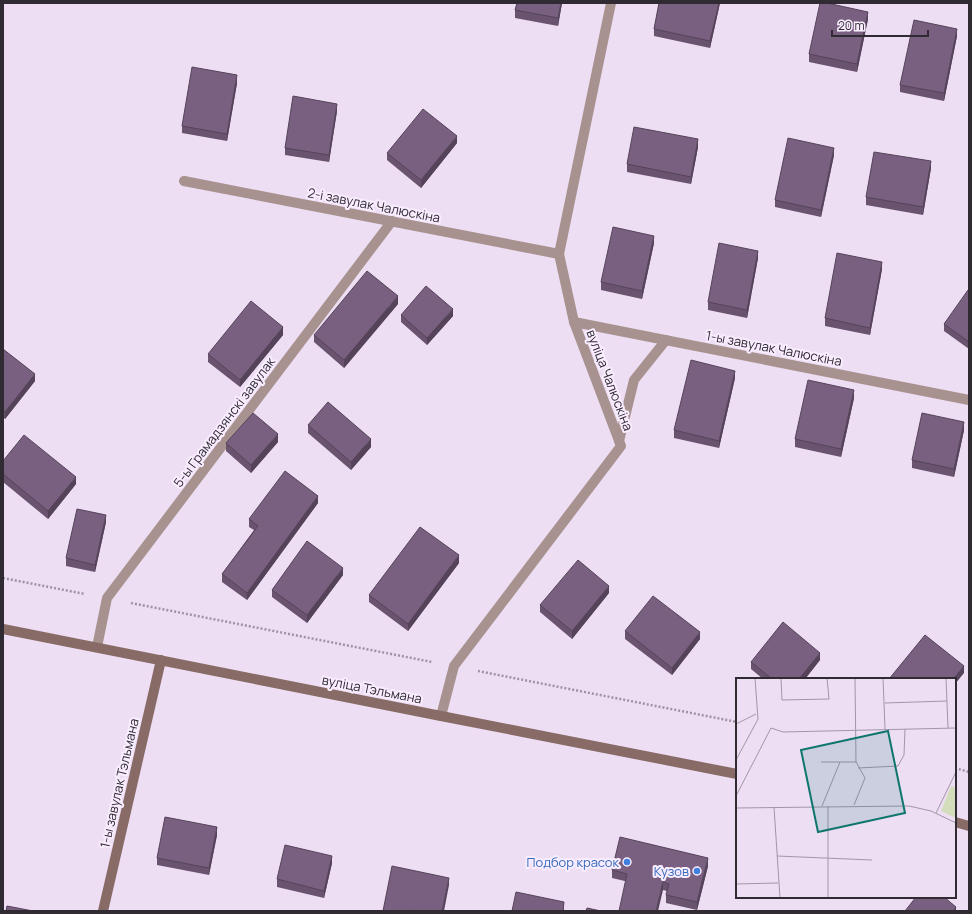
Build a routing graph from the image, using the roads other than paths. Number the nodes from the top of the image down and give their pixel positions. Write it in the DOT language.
graph roads {
  1 [pos="611,3"];
  2 [pos="184,181"];
  3 [pos="392,221"];
  4 [pos="559,254"];
  5 [pos="574,322"];
  6 [pos="666,340"];
  7 [pos="969,400"];
  8 [pos="619,441"];
  9 [pos="3,629"];
  10 [pos="97,647"];
  11 [pos="161,660"];
  12 [pos="441,716"];
  13 [pos="736,774"];
  14 [pos="956,822"];
  15 [pos="969,826"];
  16 [pos="103,911"];
  1 -- 4 [label="street, вуліца Чалюскіна"];
  2 -- 3 [label="street, 2-і завулак Чалюскіна"];
  3 -- 4 [label="street, 2-і завулак Чалюскіна"];
  3 -- 10 [label="street, 5-ы Грамадзянскі завулак"];
  4 -- 5 [label="street, вуліца Чалюскіна"];
  5 -- 6 [label="street, 1-ы завулак Чалюскіна"];
  5 -- 8 [label="street, вуліца Чалюскіна"];
  6 -- 7 [label="street, 1-ы завулак Чалюскіна"];
  6 -- 8 [label="street"];
  8 -- 12 [label="street, вуліца Чалюскіна"];
  9 -- 10 [label="main road, вуліца Тэльмана"];
  10 -- 11 [label="main road, вуліца Тэльмана"];
  11 -- 12 [label="main road, вуліца Тэльмана"];
  11 -- 16 [label="main road, 1-ы завулак Тэльмана"];
  12 -- 13 [label="main road, вуліца Тэльмана"];
  14 -- 15 [label="main road"];
}
